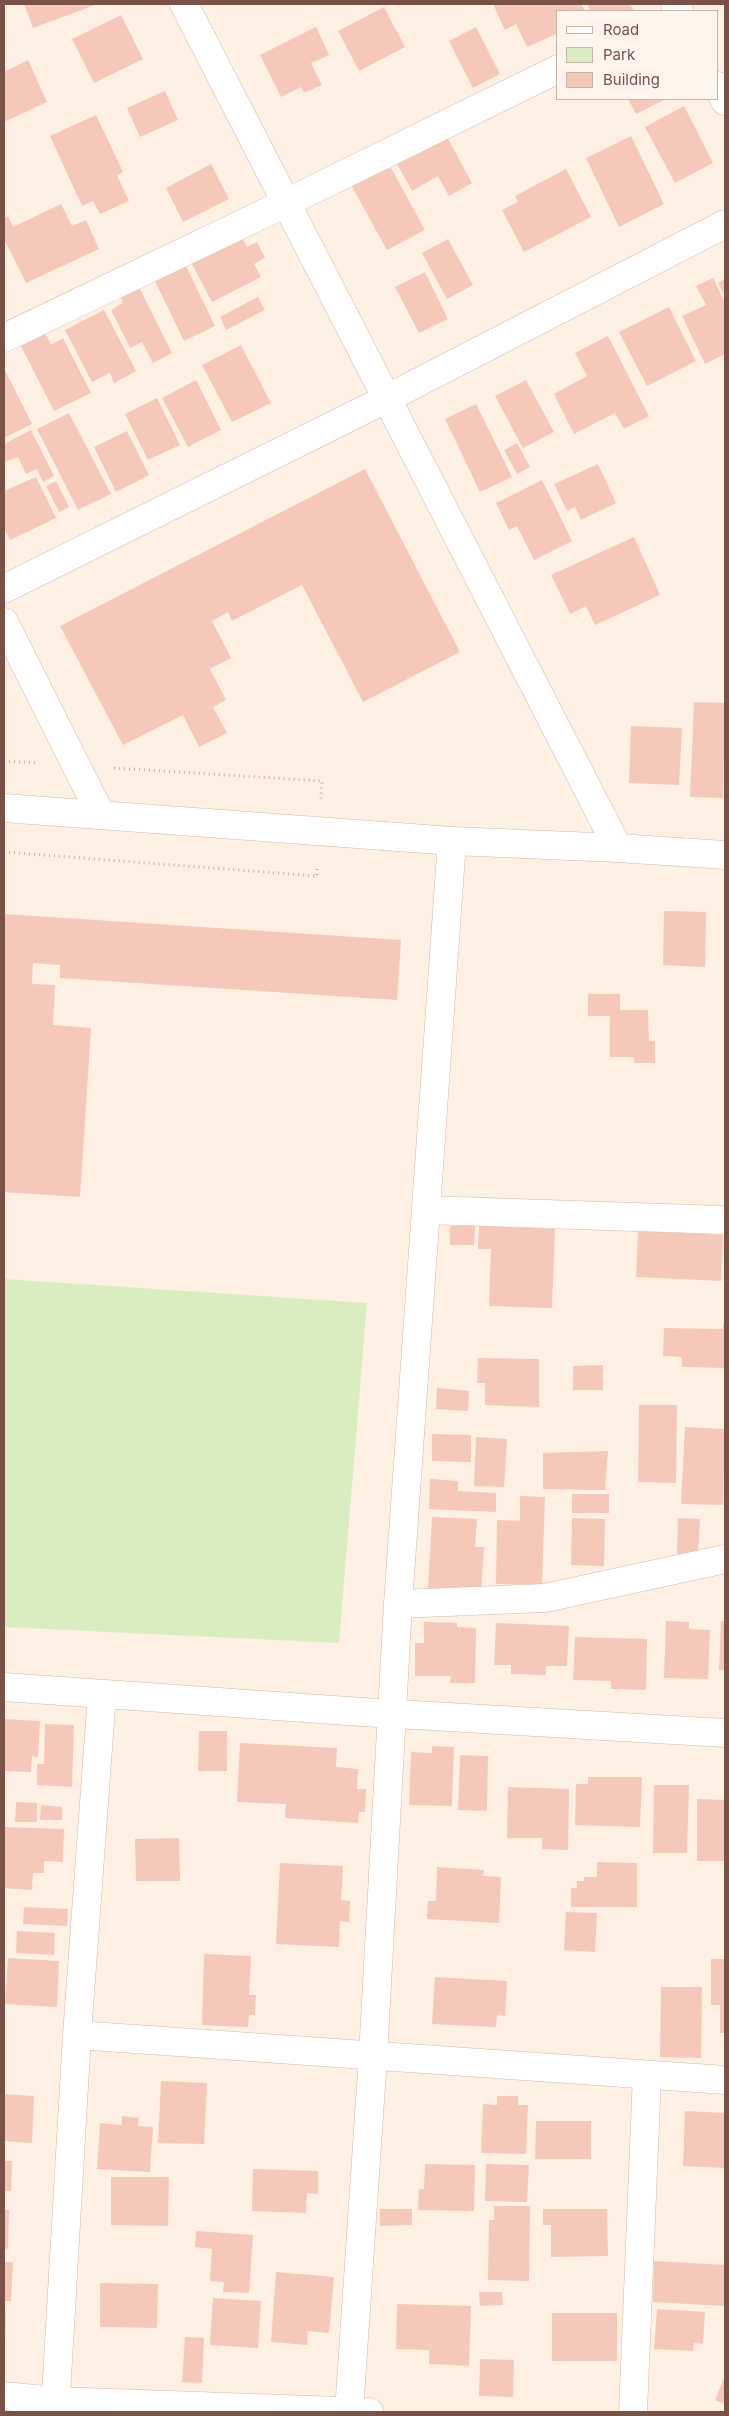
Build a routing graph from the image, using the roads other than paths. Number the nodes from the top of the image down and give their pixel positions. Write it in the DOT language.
graph roads {
  1 [pos="184,4"];
  2 [pos="556,70"];
  3 [pos="719,88"];
  4 [pos="725,100"];
  5 [pos="286,203"];
  6 [pos="725,224"];
  7 [pos="4,338"];
  8 [pos="386,399"];
  9 [pos="4,589"];
  10 [pos="4,622"];
  11 [pos="4,808"];
  12 [pos="101,815"];
  13 [pos="452,841"];
  14 [pos="618,848"];
  15 [pos="725,855"];
  16 [pos="426,1210"];
  17 [pos="725,1220"];
  18 [pos="725,1559"];
  19 [pos="398,1604"];
  20 [pos="4,1687"];
  21 [pos="102,1694"];
  22 [pos="393,1714"];
  23 [pos="725,1733"];
  24 [pos="77,2035"];
  25 [pos="373,2056"];
  26 [pos="647,2075"];
  27 [pos="725,2080"];
  28 [pos="4,2396"];
  29 [pos="55,2406"];
  30 [pos="356,2412"];
  31 [pos="632,2412"];
  1 -- 5 [label="street"];
  2 -- 5 [label="street"];
  3 -- 4 [label="street"];
  5 -- 7 [label="street"];
  5 -- 8 [label="street"];
  6 -- 8 [label="street"];
  8 -- 9 [label="street"];
  8 -- 14 [label="street"];
  10 -- 12 [label="street"];
  11 -- 12 [label="street"];
  12 -- 13 [label="street"];
  13 -- 14 [label="street"];
  13 -- 16 [label="street"];
  14 -- 15 [label="street"];
  16 -- 17 [label="street"];
  16 -- 19 [label="street"];
  18 -- 19 [label="street"];
  19 -- 22 [label="street"];
  20 -- 21 [label="street"];
  21 -- 22 [label="street"];
  21 -- 24 [label="street"];
  22 -- 23 [label="street"];
  22 -- 25 [label="street"];
  24 -- 25 [label="street"];
  24 -- 29 [label="street"];
  25 -- 26 [label="street"];
  25 -- 30 [label="street"];
  26 -- 27 [label="street"];
  26 -- 31 [label="street"];
  28 -- 29 [label="street"];
  29 -- 30 [label="street"];
}
